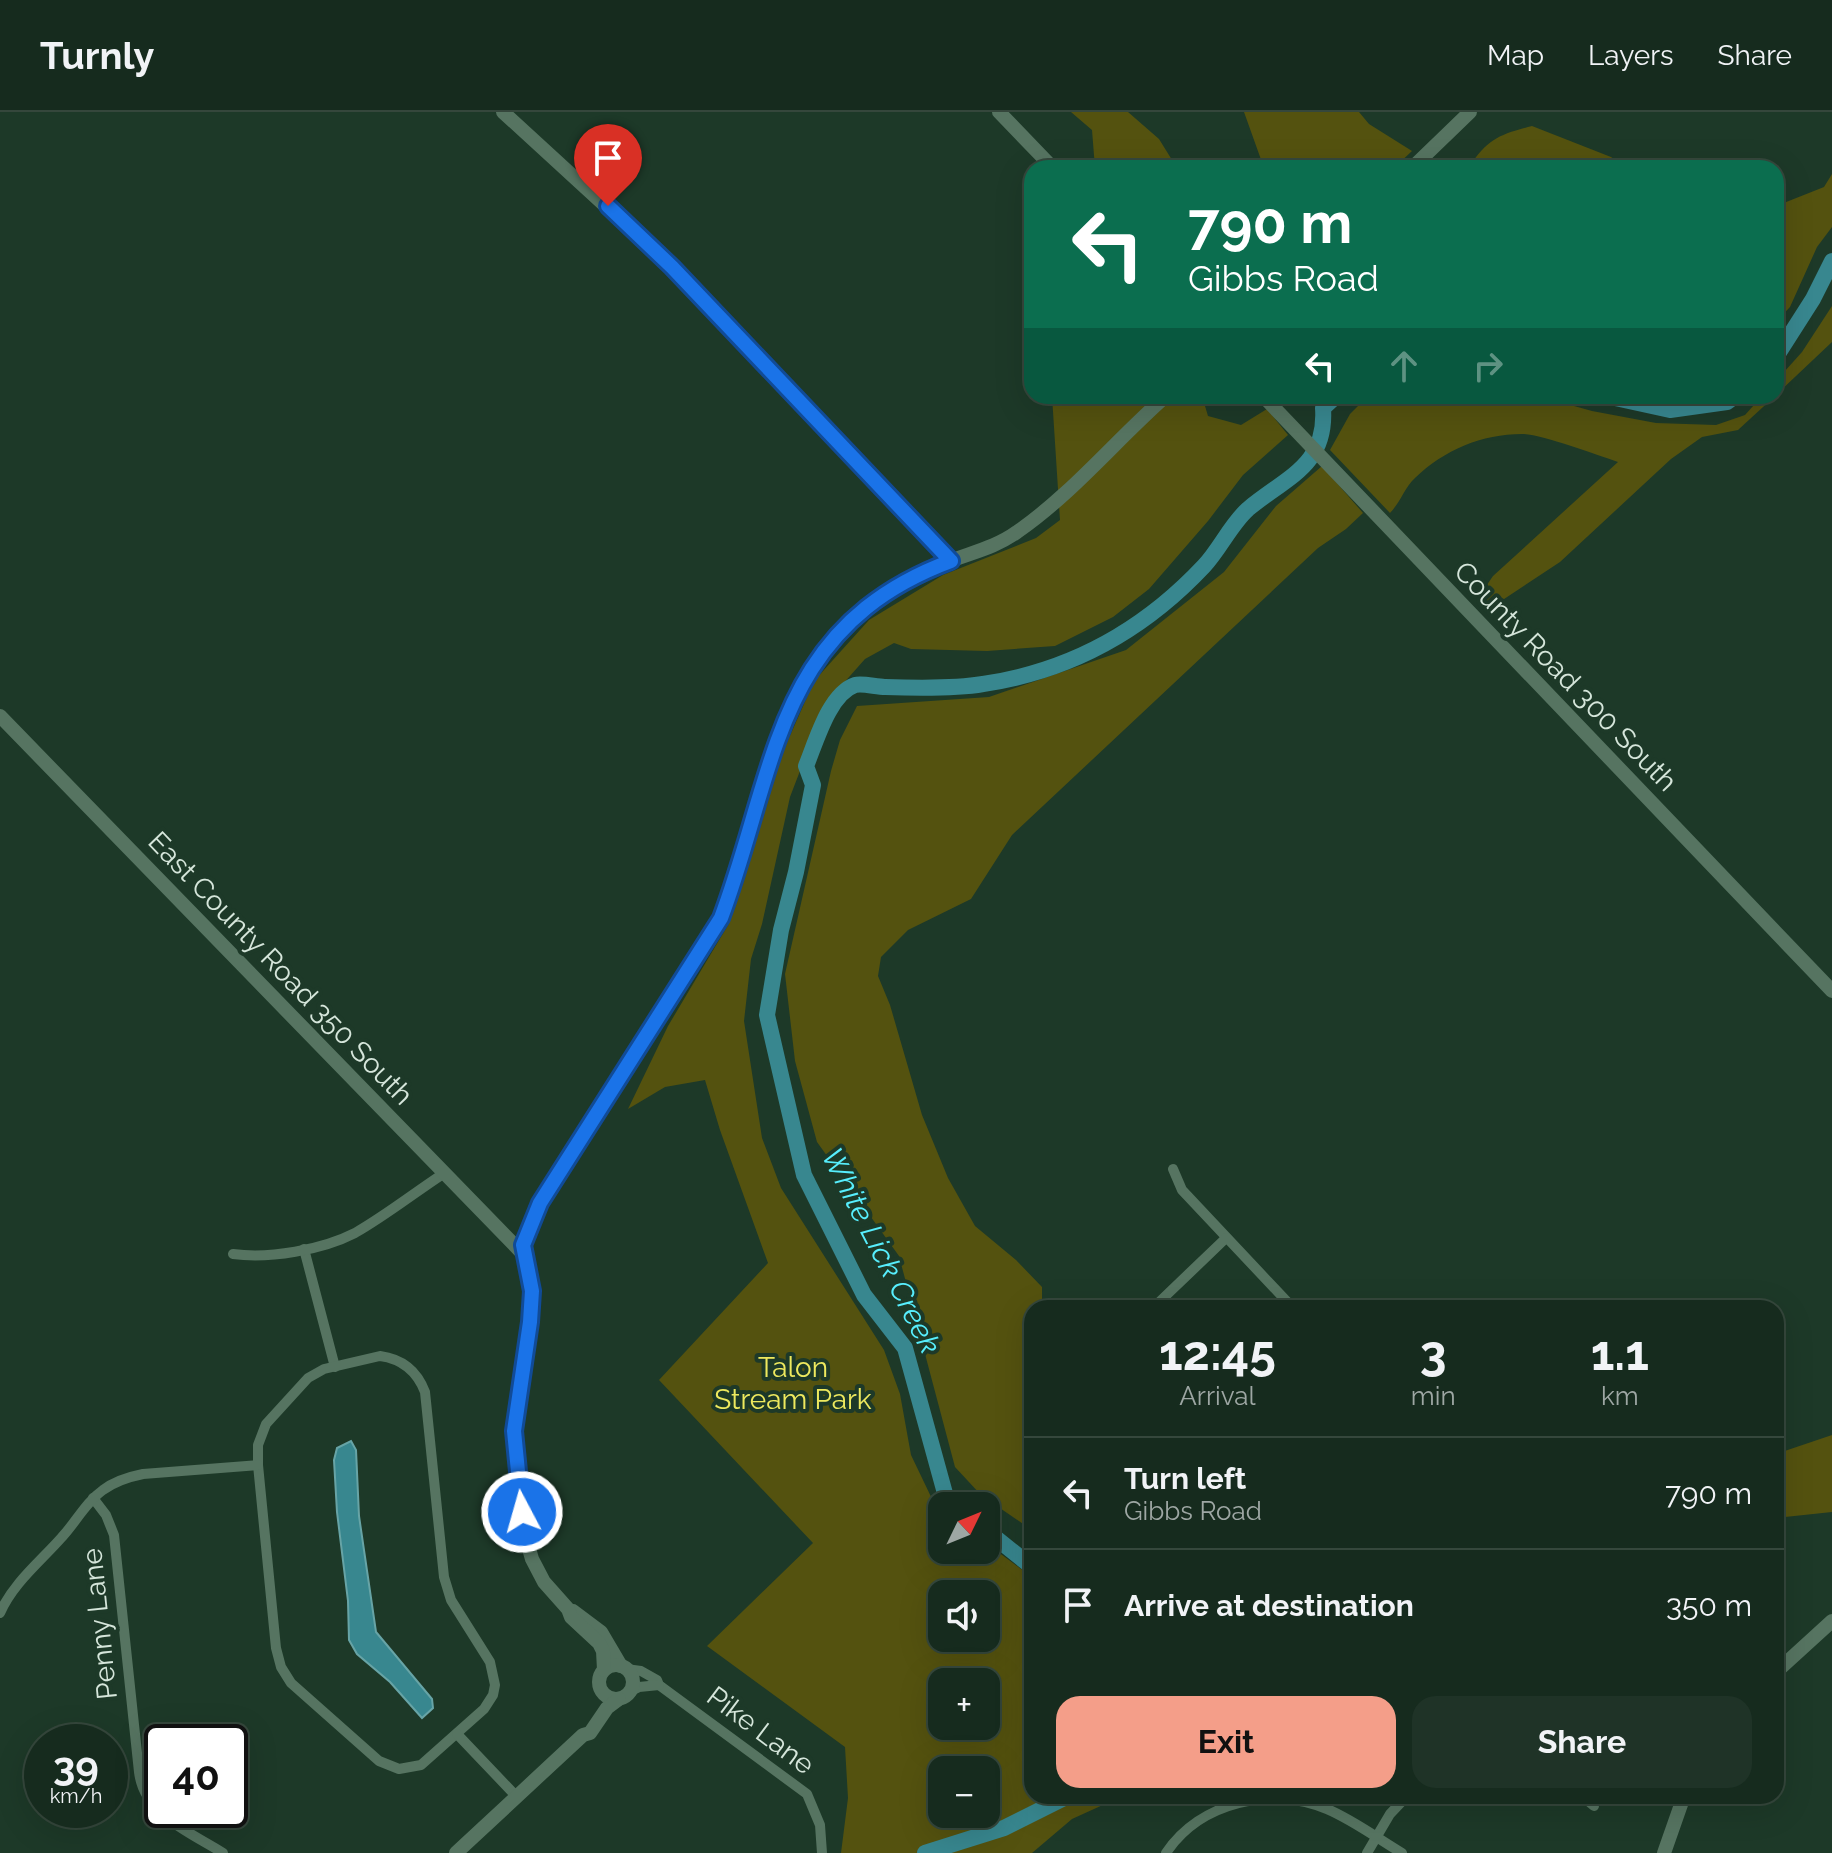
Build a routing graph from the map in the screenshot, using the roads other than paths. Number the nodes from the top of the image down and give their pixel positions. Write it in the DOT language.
graph roads {
  1 [pos="503,112"];
  2 [pos="999,112"];
  3 [pos="1470,112"];
  4 [pos="1045,160"];
  5 [pos="1420,160"];
  6 [pos="1158,404"];
  7 [pos="1271,404"];
  8 [pos="951,561"];
  9 [pos="0,716"];
  10 [pos="1832,991"];
  11 [pos="1173,1169"];
  12 [pos="443,1174"];
  13 [pos="1226,1238"];
  14 [pos="304,1249"];
  15 [pos="233,1254"];
  16 [pos="525,1256"];
  17 [pos="1161,1300"];
  18 [pos="1285,1300"];
  19 [pos="335,1367"];
  20 [pos="258,1465"];
  21 [pos="93,1498"];
  22 [pos="568,1609"];
  23 [pos="0,1613"];
  24 [pos="1832,1621"];
  25 [pos="1784,1665"];
  26 [pos="624,1667"];
  27 [pos="604,1670"];
  28 [pos="659,1685"];
  29 [pos="600,1688"];
  30 [pos="624,1696"];
  31 [pos="457,1734"];
  32 [pos="583,1735"];
  33 [pos="516,1796"];
  34 [pos="1238,1804"];
  35 [pos="1310,1804"];
  36 [pos="1399,1804"];
  37 [pos="1592,1804"];
  38 [pos="1681,1804"];
  39 [pos="1594,1806"];
  40 [pos="1376,1838"];
  41 [pos="223,1853"];
  42 [pos="456,1853"];
  43 [pos="822,1853"];
  44 [pos="1166,1853"];
  45 [pos="1367,1853"];
  46 [pos="1402,1853"];
  47 [pos="1664,1853"];
  1 -- 8 [label="street"];
  2 -- 4 [label="street"];
  3 -- 5 [label="street"];
  6 -- 8 [label="street"];
  7 -- 10 [label="street, County Road 300 South"];
  8 -- 16 [label="street"];
  9 -- 12 [label="street, East County Road 350 South"];
  11 -- 13 [label="street"];
  12 -- 14 [label="street"];
  12 -- 16 [label="street, East County Road 350 South"];
  13 -- 17 [label="street"];
  13 -- 18 [label="street"];
  14 -- 15 [label="street"];
  14 -- 19 [label="street"];
  16 -- 22 [label="street"];
  19 -- 20 [label="street"];
  19 -- 31 [label="street"];
  20 -- 21 [label="street"];
  20 -- 31 [label="street"];
  21 -- 23 [label="street"];
  21 -- 41 [label="street, Penny Lane"];
  22 -- 26 [label="street"];
  22 -- 27 [label="street"];
  24 -- 25 [label="street"];
  26 -- 27 [label="street"];
  26 -- 28 [label="street, Pike Lane"];
  26 -- 30 [label="street"];
  27 -- 29 [label="street"];
  28 -- 30 [label="street"];
  28 -- 43 [label="street, Pike Lane"];
  29 -- 30 [label="street"];
  29 -- 32 [label="street"];
  30 -- 32 [label="street"];
  31 -- 33 [label="street"];
  32 -- 33 [label="street"];
  33 -- 42 [label="street"];
  34 -- 44 [label="street"];
  35 -- 40 [label="street"];
  36 -- 40 [label="street"];
  37 -- 39 [label="street"];
  38 -- 47 [label="street"];
  40 -- 45 [label="street"];
  40 -- 46 [label="street"];
}
